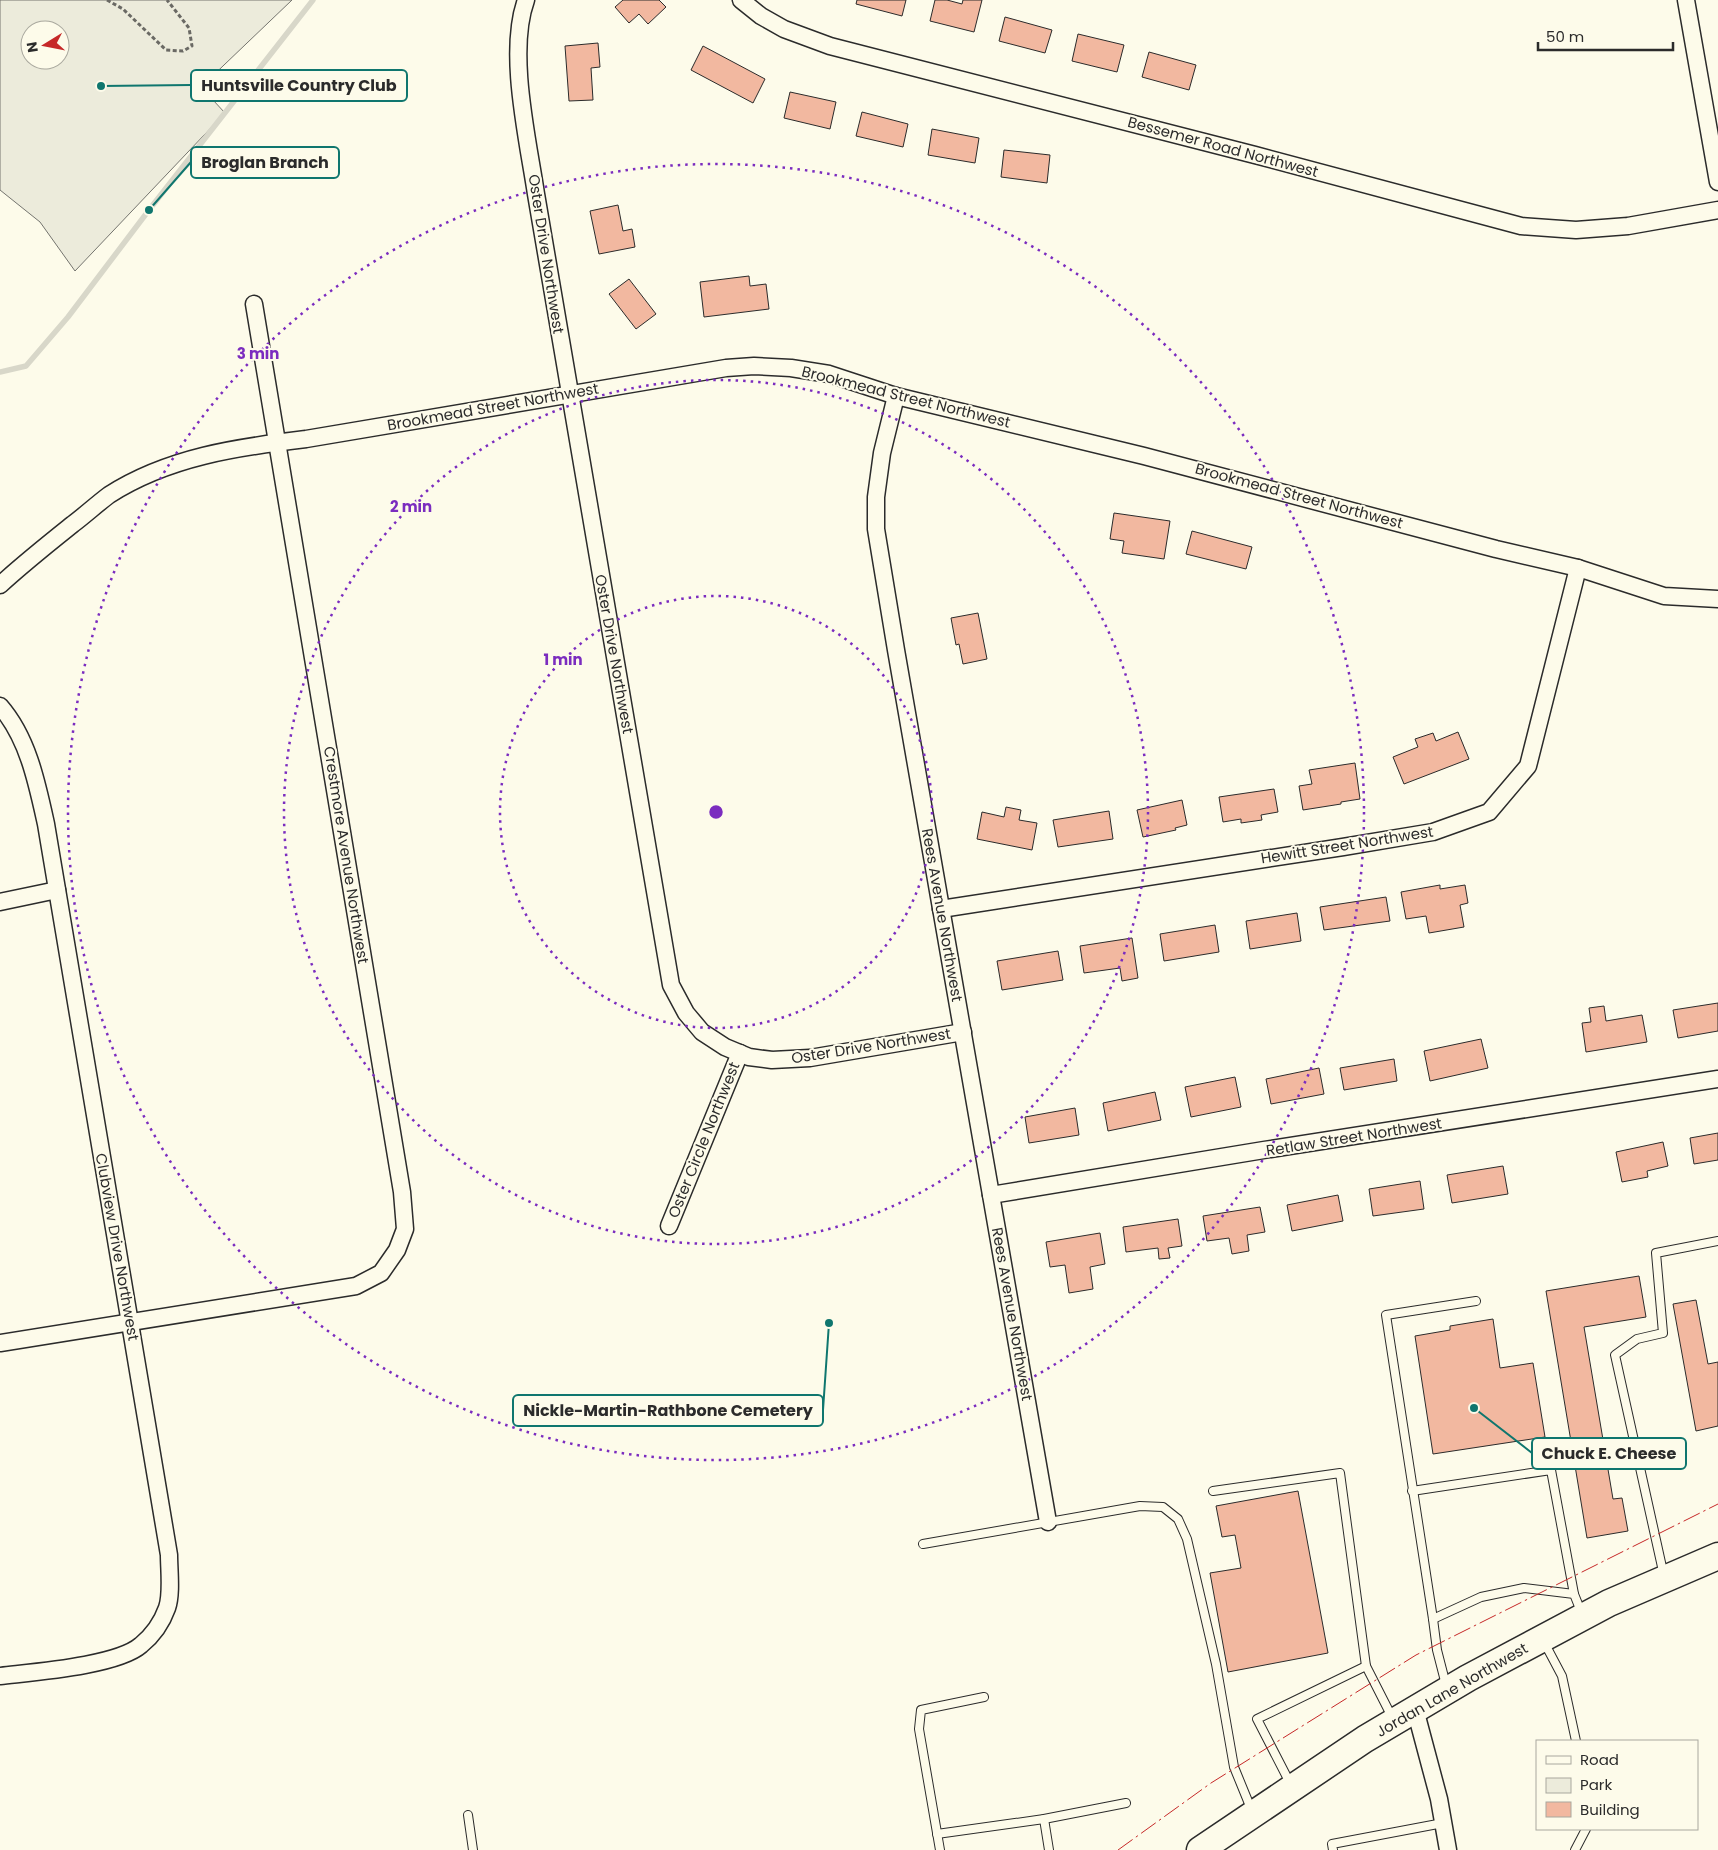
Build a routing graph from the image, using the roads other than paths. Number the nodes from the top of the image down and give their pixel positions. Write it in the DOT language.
graph roads {
  1 [pos="526,0"];
  2 [pos="741,0"];
  3 [pos="1686,0"];
  4 [pos="1718,182"];
  5 [pos="1718,210"];
  6 [pos="254,304"];
  7 [pos="569,395"];
  8 [pos="896,396"];
  9 [pos="277,442"];
  10 [pos="1578,568"];
  11 [pos="0,585"];
  12 [pos="1718,599"];
  13 [pos="0,706"];
  14 [pos="57,890"];
  15 [pos="0,902"];
  16 [pos="941,909"];
  17 [pos="963,1032"];
  18 [pos="740,1053"];
  19 [pos="1718,1080"];
  20 [pos="991,1195"];
  21 [pos="669,1226"];
  22 [pos="1718,1241"];
  23 [pos="1476,1301"];
  24 [pos="129,1322"];
  25 [pos="0,1343"];
  26 [pos="1212,1491"];
  27 [pos="1412,1491"];
  28 [pos="1048,1522"];
  29 [pos="923,1544"];
  30 [pos="1718,1556"];
  31 [pos="1665,1580"];
  32 [pos="1578,1605"];
  33 [pos="1434,1619"];
  34 [pos="1542,1639"];
  35 [pos="1366,1666"];
  36 [pos="0,1676"];
  37 [pos="1448,1690"];
  38 [pos="984,1697"];
  39 [pos="1405,1715"];
  40 [pos="1576,1740"];
  41 [pos="1292,1788"];
  42 [pos="1126,1803"];
  43 [pos="1253,1813"];
  44 [pos="468,1814"];
  45 [pos="1044,1819"];
  46 [pos="1443,1823"];
  47 [pos="1585,1830"];
  48 [pos="937,1834"];
  49 [pos="472,1850"];
  50 [pos="940,1850"];
  51 [pos="1049,1850"];
  52 [pos="1200,1850"];
  53 [pos="1333,1850"];
  54 [pos="1448,1850"];
  55 [pos="1575,1850"];
  1 -- 7 [label="street, Oster Drive Northwest"];
  2 -- 5 [label="street, Bessemer Road Northwest"];
  3 -- 4 [label="street"];
  6 -- 9 [label="street, Crestmore Avenue Northwest"];
  7 -- 8 [label="street, Brookmead Street Northwest"];
  7 -- 9 [label="street, Brookmead Street Northwest"];
  7 -- 18 [label="street, Oster Drive Northwest"];
  8 -- 10 [label="street, Brookmead Street Northwest"];
  8 -- 16 [label="street, Rees Avenue Northwest"];
  9 -- 11 [label="street, Brookmead Street Northwest"];
  9 -- 24 [label="street, Crestmore Avenue Northwest"];
  10 -- 12 [label="street, Brookmead Street Northwest"];
  10 -- 16 [label="street, Hewitt Street Northwest"];
  13 -- 14 [label="street, Clubview Drive Northwest"];
  14 -- 15 [label="street"];
  14 -- 24 [label="street, Clubview Drive Northwest"];
  16 -- 17 [label="street, Rees Avenue Northwest"];
  17 -- 18 [label="street, Oster Drive Northwest"];
  17 -- 20 [label="street, Rees Avenue Northwest"];
  18 -- 21 [label="street, Oster Circle Northwest"];
  19 -- 20 [label="street, Retlaw Street Northwest"];
  20 -- 28 [label="street, Rees Avenue Northwest"];
  22 -- 31 [label="lane"];
  23 -- 27 [label="lane"];
  24 -- 25 [label="street, Crestmore Avenue Northwest"];
  24 -- 36 [label="street, Clubview Drive Northwest"];
  26 -- 35 [label="lane"];
  27 -- 32 [label="lane"];
  27 -- 33 [label="lane"];
  28 -- 29 [label="lane"];
  28 -- 43 [label="lane"];
  30 -- 31 [label="main road, Jordan Lane Northwest"];
  31 -- 32 [label="main road, Jordan Lane Northwest"];
  32 -- 33 [label="lane"];
  32 -- 34 [label="main road, Jordan Lane Northwest"];
  33 -- 37 [label="lane"];
  34 -- 37 [label="main road, Jordan Lane Northwest"];
  34 -- 40 [label="lane"];
  35 -- 39 [label="lane"];
  35 -- 41 [label="lane"];
  37 -- 39 [label="main road, Jordan Lane Northwest"];
  38 -- 48 [label="lane"];
  39 -- 41 [label="main road, Jordan Lane Northwest"];
  39 -- 46 [label="street"];
  41 -- 43 [label="main road, Jordan Lane Northwest"];
  42 -- 45 [label="lane"];
  43 -- 52 [label="main road, Jordan Lane Northwest"];
  44 -- 49 [label="lane"];
  45 -- 48 [label="lane"];
  45 -- 51 [label="lane"];
  46 -- 53 [label="lane"];
  46 -- 54 [label="street"];
  47 -- 55 [label="lane"];
  48 -- 50 [label="lane"];
}
